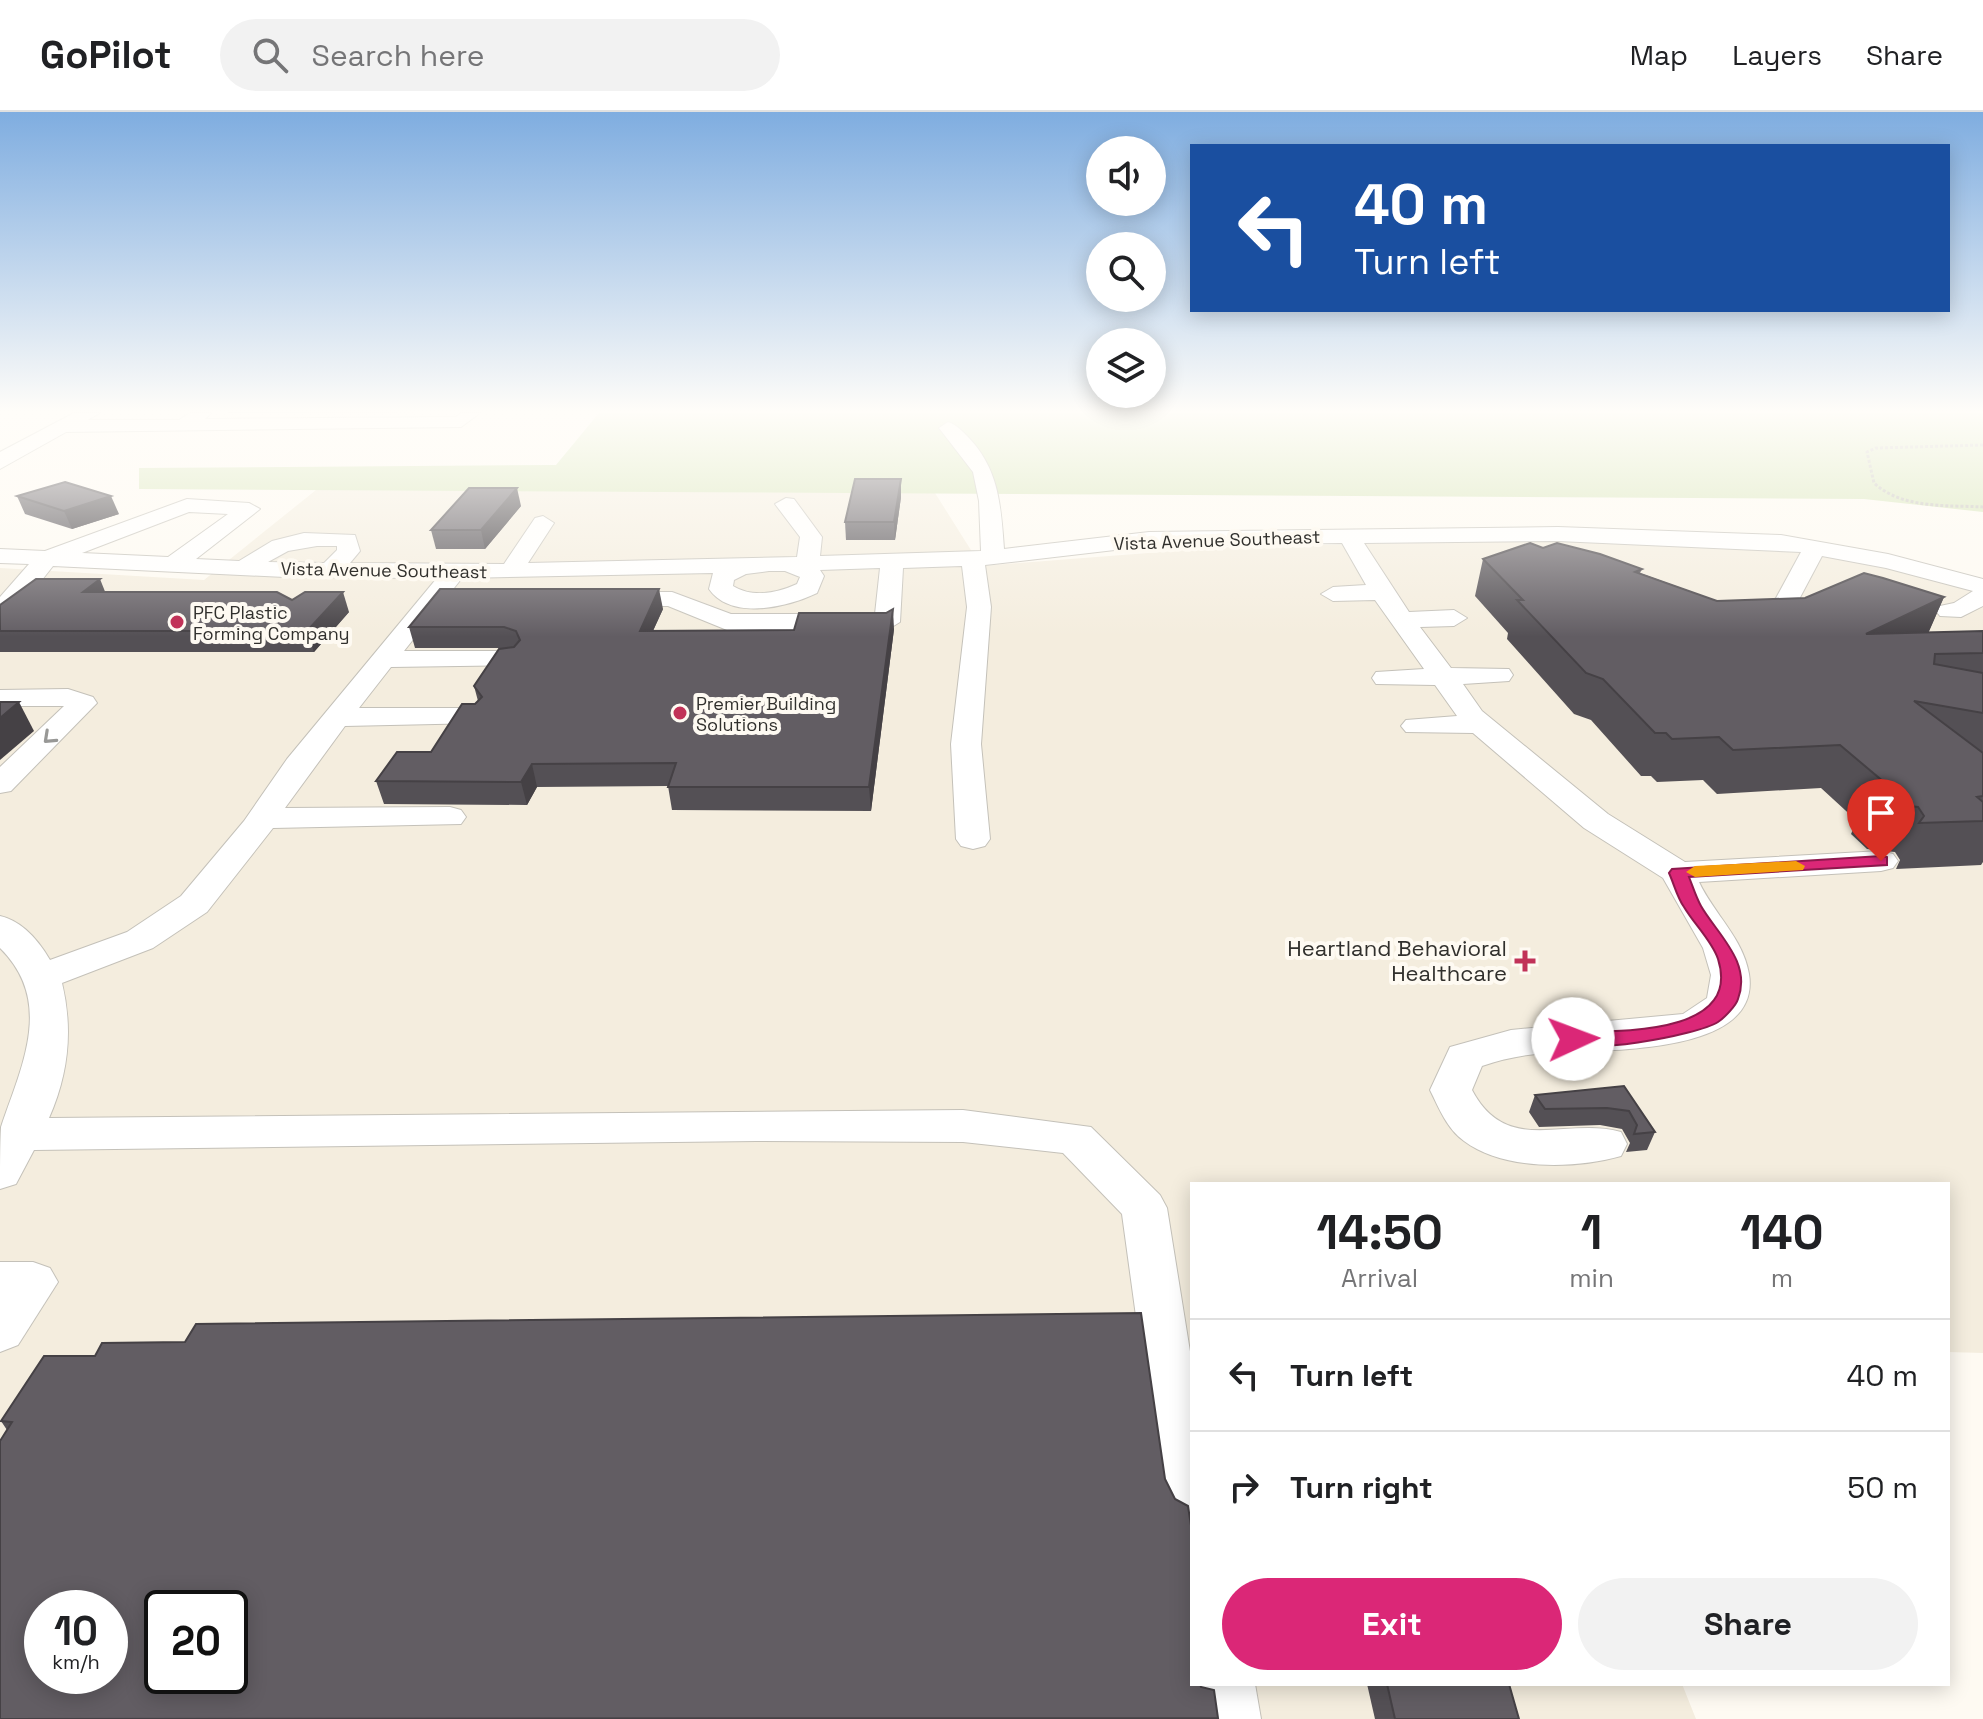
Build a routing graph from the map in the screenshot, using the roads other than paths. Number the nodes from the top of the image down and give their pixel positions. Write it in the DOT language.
graph roads {
  1 [pos="989,488"];
  2 [pos="786,504"];
  3 [pos="543,523"];
  4 [pos="14,534"];
  5 [pos="1494,534"];
  6 [pos="1648,536"];
  7 [pos="1350,538"];
  8 [pos="79,546"];
  9 [pos="1815,547"];
  10 [pos="1579,554"];
  11 [pos="0,556"];
  12 [pos="983,558"];
  13 [pos="46,559"];
  14 [pos="892,561"];
  15 [pos="1533,561"];
  16 [pos="808,562"];
  17 [pos="182,566"];
  18 [pos="244,568"];
  19 [pos="511,571"];
  20 [pos="320,578"];
  21 [pos="1983,586"];
  22 [pos="449,590"];
  23 [pos="162,592"];
  24 [pos="1382,592"];
  25 [pos="1333,594"];
  26 [pos="1983,595"];
  27 [pos="582,599"];
  28 [pos="0,609"];
  29 [pos="1949,611"];
  30 [pos="1454,618"];
  31 [pos="1402,620"];
  32 [pos="1722,622"];
  33 [pos="384,659"];
  34 [pos="509,659"];
  35 [pos="1499,675"];
  36 [pos="1442,676"];
  37 [pos="1386,678"];
  38 [pos="0,698"];
  39 [pos="337,717"];
  40 [pos="471,717"];
  41 [pos="1483,724"];
  42 [pos="1416,726"];
  43 [pos="0,784"];
  44 [pos="450,817"];
  45 [pos="263,818"];
  46 [pos="973,839"];
  47 [pos="1881,861"];
  48 [pos="1678,873"];
  49 [pos="0,927"];
  50 [pos="41,977"];
  51 [pos="22,1134"];
  52 [pos="1605,1144"];
  53 [pos="0,1172"];
  54 [pos="0,1282"];
  55 [pos="0,1330"];
  56 [pos="1190,1502"];
  57 [pos="1223,1686"];
  58 [pos="1229,1719"];
  1 -- 12 [label="street"];
  2 -- 16 [label="street"];
  3 -- 19 [label="street"];
  4 -- 8 [label="street"];
  5 -- 6 [label="street, Vista Avenue Southeast"];
  5 -- 7 [label="street, Vista Avenue Southeast"];
  5 -- 15 [label="street"];
  6 -- 9 [label="street, Vista Avenue Southeast"];
  6 -- 10 [label="street"];
  7 -- 12 [label="street, Vista Avenue Southeast"];
  7 -- 24 [label="street"];
  8 -- 13 [label="street"];
  8 -- 17 [label="street"];
  9 -- 21 [label="street, Vista Avenue Southeast"];
  9 -- 32 [label="street"];
  11 -- 13 [label="street, Vista Avenue Southeast"];
  12 -- 14 [label="street, Vista Avenue Southeast"];
  12 -- 46 [label="street"];
  13 -- 17 [label="street, Vista Avenue Southeast"];
  13 -- 28 [label="street"];
  14 -- 16 [label="street, Vista Avenue Southeast"];
  14 -- 27 [label="street"];
  16 -- 19 [label="street, Vista Avenue Southeast"];
  17 -- 18 [label="street, Vista Avenue Southeast"];
  17 -- 23 [label="street"];
  18 -- 20 [label="street, Vista Avenue Southeast"];
  18 -- 20 [label="street"];
  19 -- 22 [label="street, Vista Avenue Southeast"];
  20 -- 22 [label="street, Vista Avenue Southeast"];
  22 -- 33 [label="street"];
  24 -- 25 [label="street"];
  24 -- 31 [label="street"];
  26 -- 29 [label="street"];
  30 -- 31 [label="street"];
  31 -- 36 [label="street"];
  33 -- 34 [label="street"];
  33 -- 39 [label="street"];
  35 -- 36 [label="street"];
  36 -- 37 [label="street"];
  36 -- 41 [label="street"];
  38 -- 43 [label="street, one-way"];
  39 -- 40 [label="street"];
  39 -- 45 [label="street"];
  41 -- 42 [label="street"];
  41 -- 48 [label="street"];
  44 -- 45 [label="street"];
  45 -- 50 [label="street"];
  47 -- 48 [label="street"];
  48 -- 52 [label="street"];
  49 -- 50 [label="street"];
  50 -- 51 [label="street"];
  51 -- 53 [label="street"];
  51 -- 56 [label="street"];
  54 -- 55 [label="street"];
  57 -- 58 [label="street"];
}
